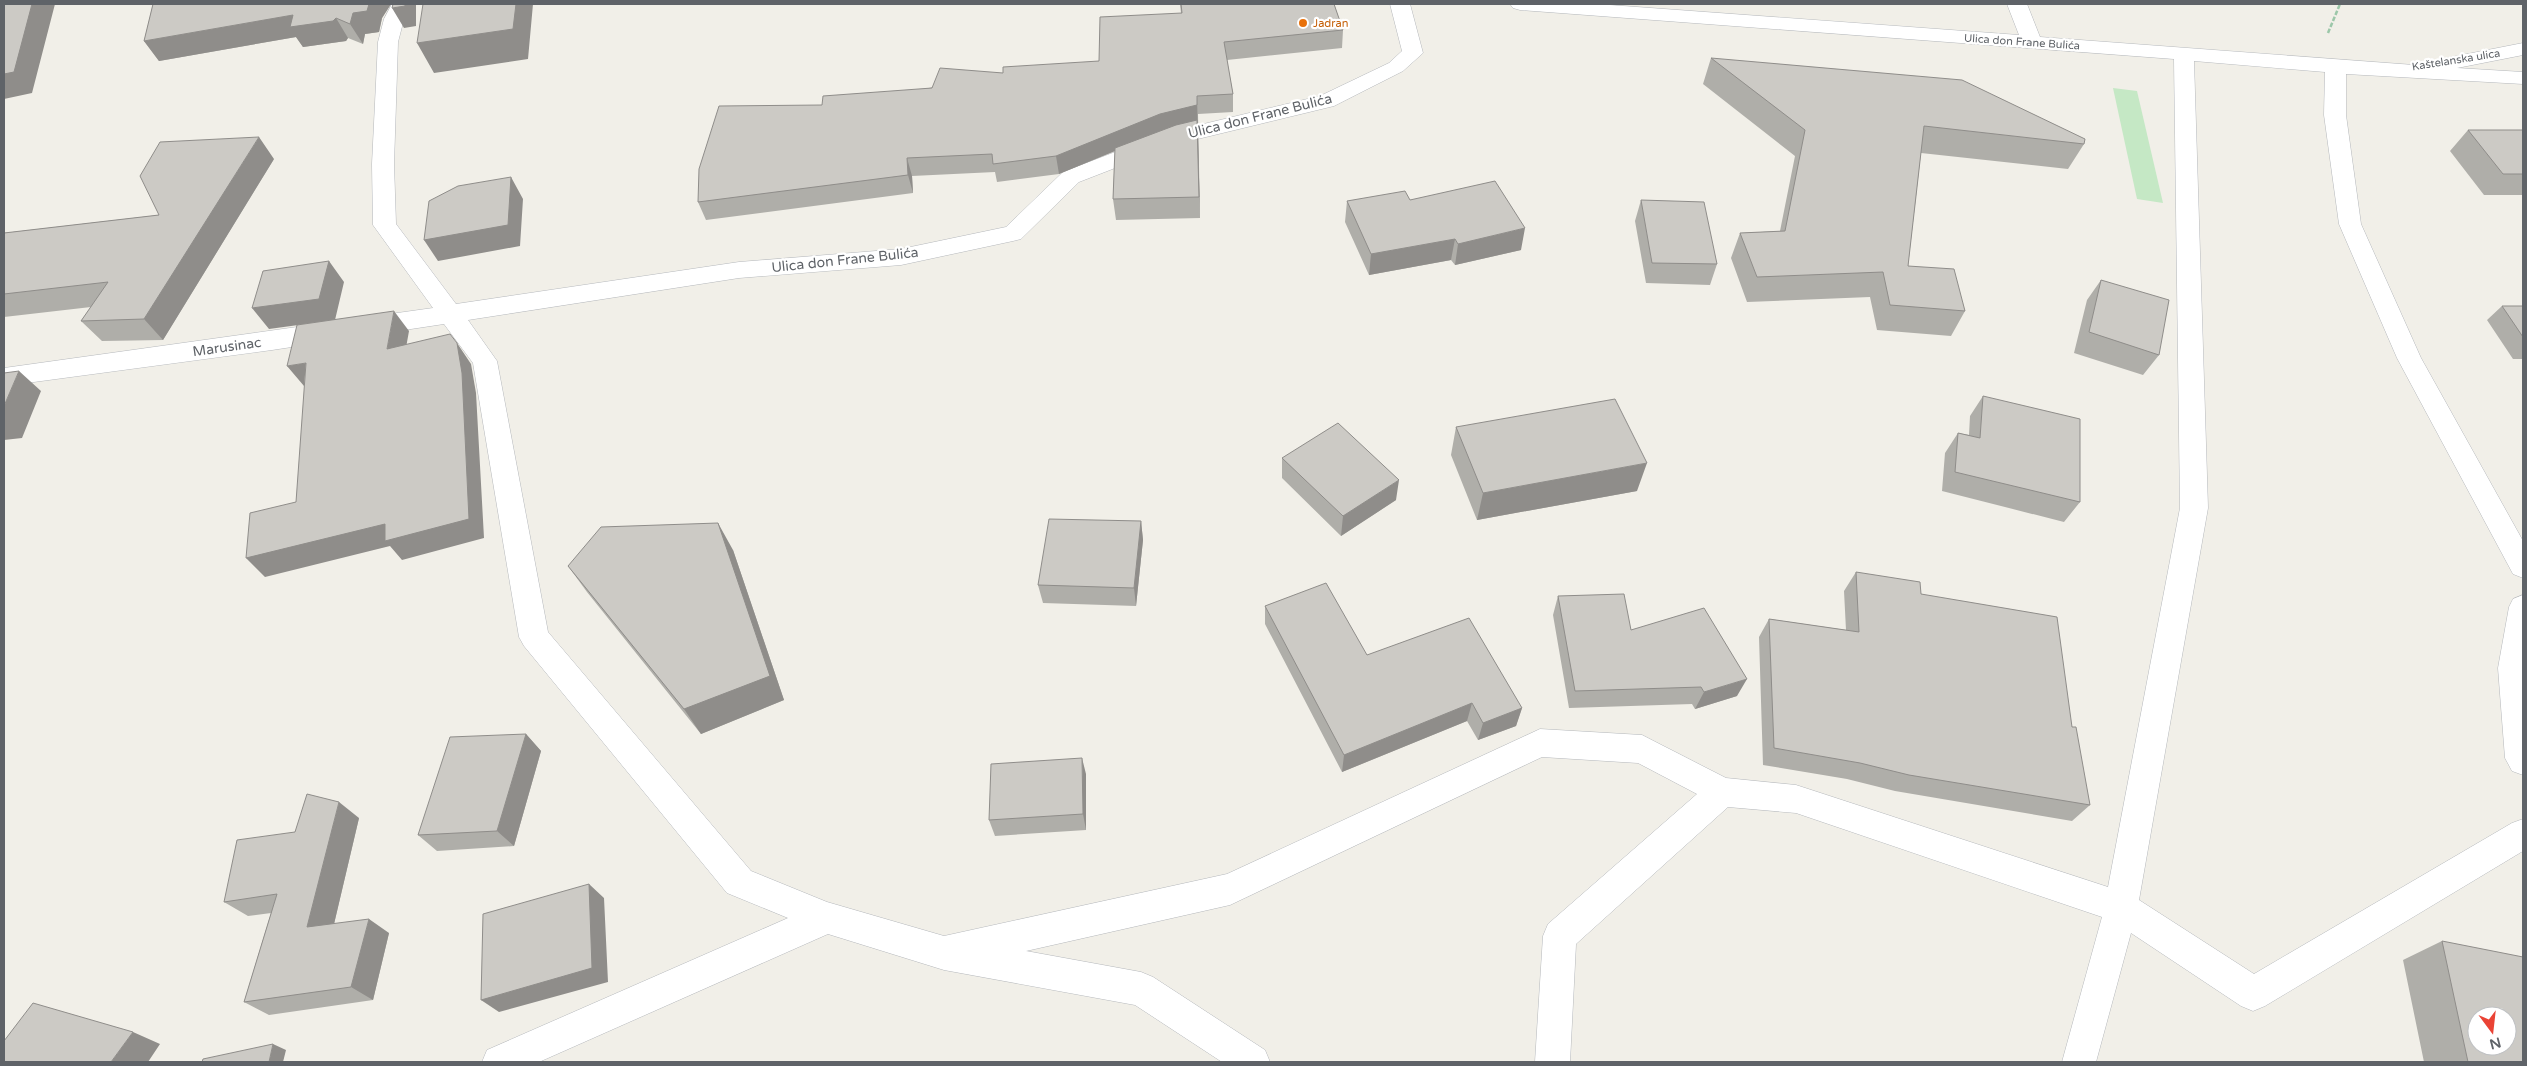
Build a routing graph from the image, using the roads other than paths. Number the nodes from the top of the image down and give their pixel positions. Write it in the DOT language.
graph roads {
  1 [pos="402,4"];
  2 [pos="1400,4"];
  3 [pos="1520,4"];
  4 [pos="2017,4"];
  5 [pos="2032,43"];
  6 [pos="2523,48"];
  7 [pos="2184,54"];
  8 [pos="2336,67"];
  9 [pos="2389,70"];
  10 [pos="2523,78"];
  11 [pos="450,314"];
  12 [pos="4,377"];
  13 [pos="2523,566"];
  14 [pos="2523,607"];
  15 [pos="2523,761"];
  16 [pos="1722,792"];
  17 [pos="2523,834"];
  18 [pos="2122,907"];
  19 [pos="827,918"];
  20 [pos="944,953"];
  21 [pos="499,1062"];
  22 [pos="1253,1062"];
  23 [pos="1552,1062"];
  24 [pos="2079,1062"];
  1 -- 11 [label="street"];
  2 -- 11 [label="street, Ulica don Frane Bulića"];
  3 -- 5 [label="street, Ulica don Frane Bulića"];
  4 -- 5 [label="street"];
  5 -- 7 [label="street, Ulica don Frane Bulića"];
  6 -- 9 [label="street, Kaštelanska ulica"];
  7 -- 8 [label="street, Ulica don Frane Bulića"];
  7 -- 18 [label="street"];
  8 -- 9 [label="street, Ulica don Frane Bulića"];
  8 -- 13 [label="street"];
  9 -- 10 [label="street, Ulica don Frane Bulića"];
  11 -- 12 [label="street, Marusinac"];
  11 -- 19 [label="street"];
  14 -- 15 [label="street"];
  16 -- 18 [label="street"];
  16 -- 20 [label="street"];
  16 -- 23 [label="street"];
  17 -- 18 [label="street"];
  18 -- 24 [label="street"];
  19 -- 20 [label="street"];
  19 -- 21 [label="street"];
  20 -- 22 [label="street"];
}
